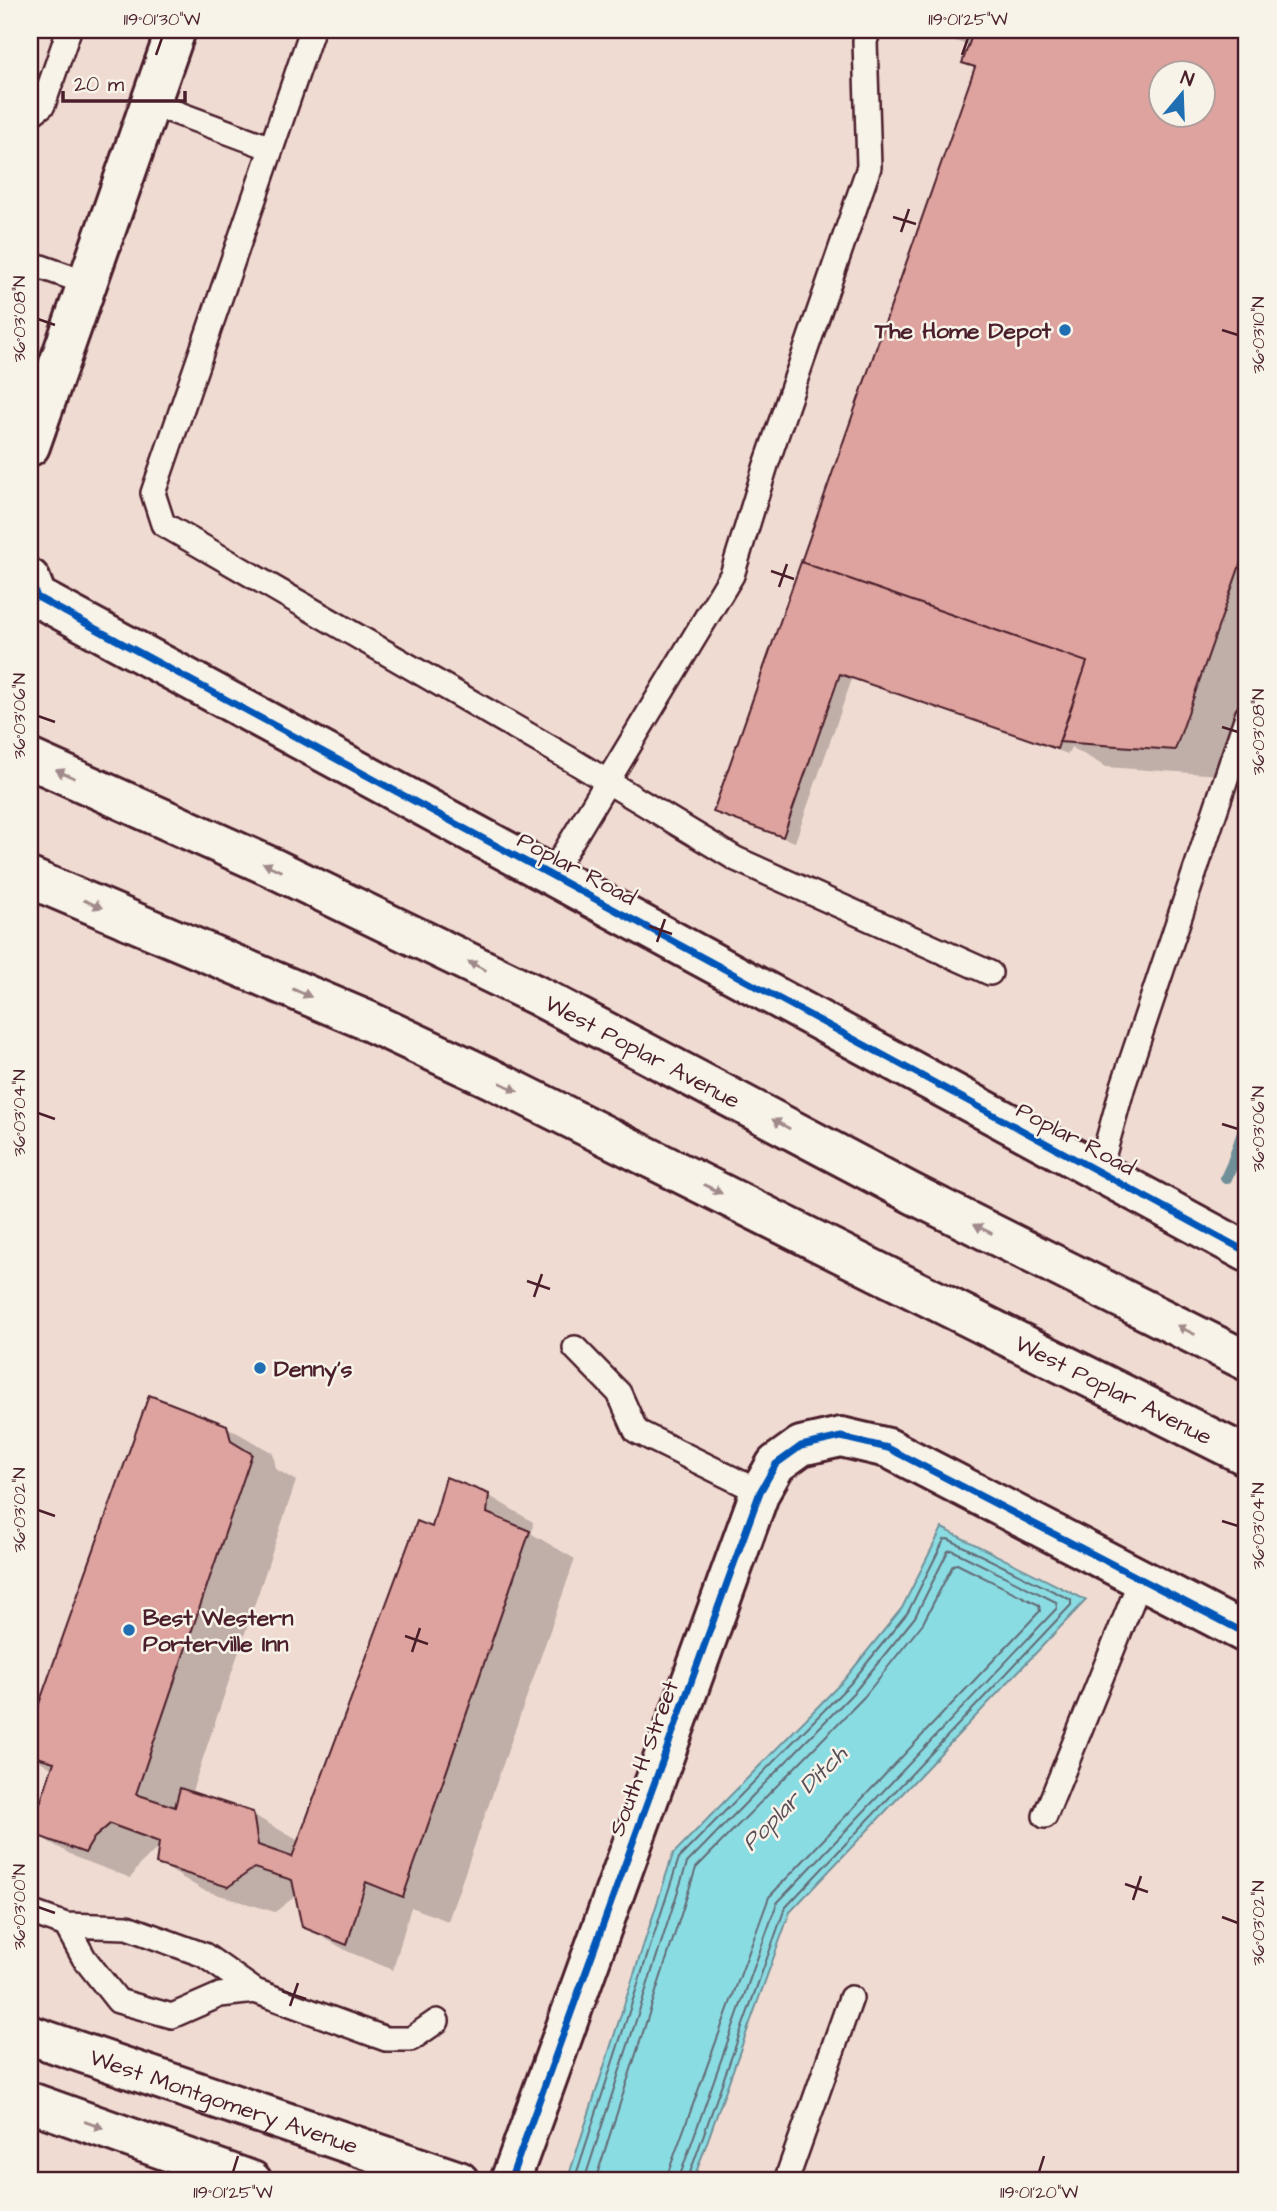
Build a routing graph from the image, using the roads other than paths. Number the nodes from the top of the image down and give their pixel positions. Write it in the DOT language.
graph roads {
  1 [pos="69,30"];
  2 [pos="176,30"];
  3 [pos="312,30"];
  4 [pos="869,30"];
  5 [pos="150,103"];
  6 [pos="30,115"];
  7 [pos="271,148"];
  8 [pos="30,263"];
  9 [pos="87,283"];
  10 [pos="30,446"];
  11 [pos="34,588"];
  12 [pos="1247,716"];
  13 [pos="30,759"];
  14 [pos="607,781"];
  15 [pos="551,875"];
  16 [pos="30,877"];
  17 [pos="990,973"];
  18 [pos="1099,1172"];
  19 [pos="1247,1252"];
  20 [pos="575,1348"];
  21 [pos="1247,1361"];
  22 [pos="1247,1456"];
  23 [pos="760,1492"];
  24 [pos="1141,1579"];
  25 [pos="1247,1634"];
  26 [pos="1045,1816"];
  27 [pos="30,1912"];
  28 [pos="66,1925"];
  29 [pos="255,1992"];
  30 [pos="850,1998"];
  31 [pos="438,2021"];
  32 [pos="30,2035"];
  33 [pos="30,2102"];
  34 [pos="252,2181"];
  35 [pos="459,2181"];
  36 [pos="510,2181"];
  37 [pos="786,2181"];
  1 -- 6 [label="lane"];
  2 -- 5 [label="street"];
  3 -- 7 [label="lane"];
  4 -- 14 [label="lane"];
  5 -- 7 [label="lane"];
  5 -- 9 [label="street"];
  7 -- 14 [label="lane"];
  8 -- 9 [label="lane"];
  9 -- 10 [label="street"];
  11 -- 15 [label="street, Poplar Road"];
  12 -- 18 [label="lane"];
  21 -- 13 [label="street, West Poplar Avenue, one-way"];
  14 -- 15 [label="lane"];
  14 -- 17 [label="lane"];
  15 -- 18 [label="street, Poplar Road"];
  16 -- 22 [label="street, West Poplar Avenue, one-way"];
  18 -- 19 [label="street, Poplar Road"];
  20 -- 23 [label="lane"];
  23 -- 24 [label="street, South H Street"];
  23 -- 36 [label="street, South H Street"];
  24 -- 25 [label="street"];
  24 -- 26 [label="lane"];
  27 -- 28 [label="lane"];
  28 -- 29 [label="lane"];
  28 -- 29 [label="lane"];
  29 -- 31 [label="lane"];
  30 -- 37 [label="lane"];
  32 -- 35 [label="street, West Montgomery Avenue"];
  33 -- 34 [label="street, one-way"];
}
